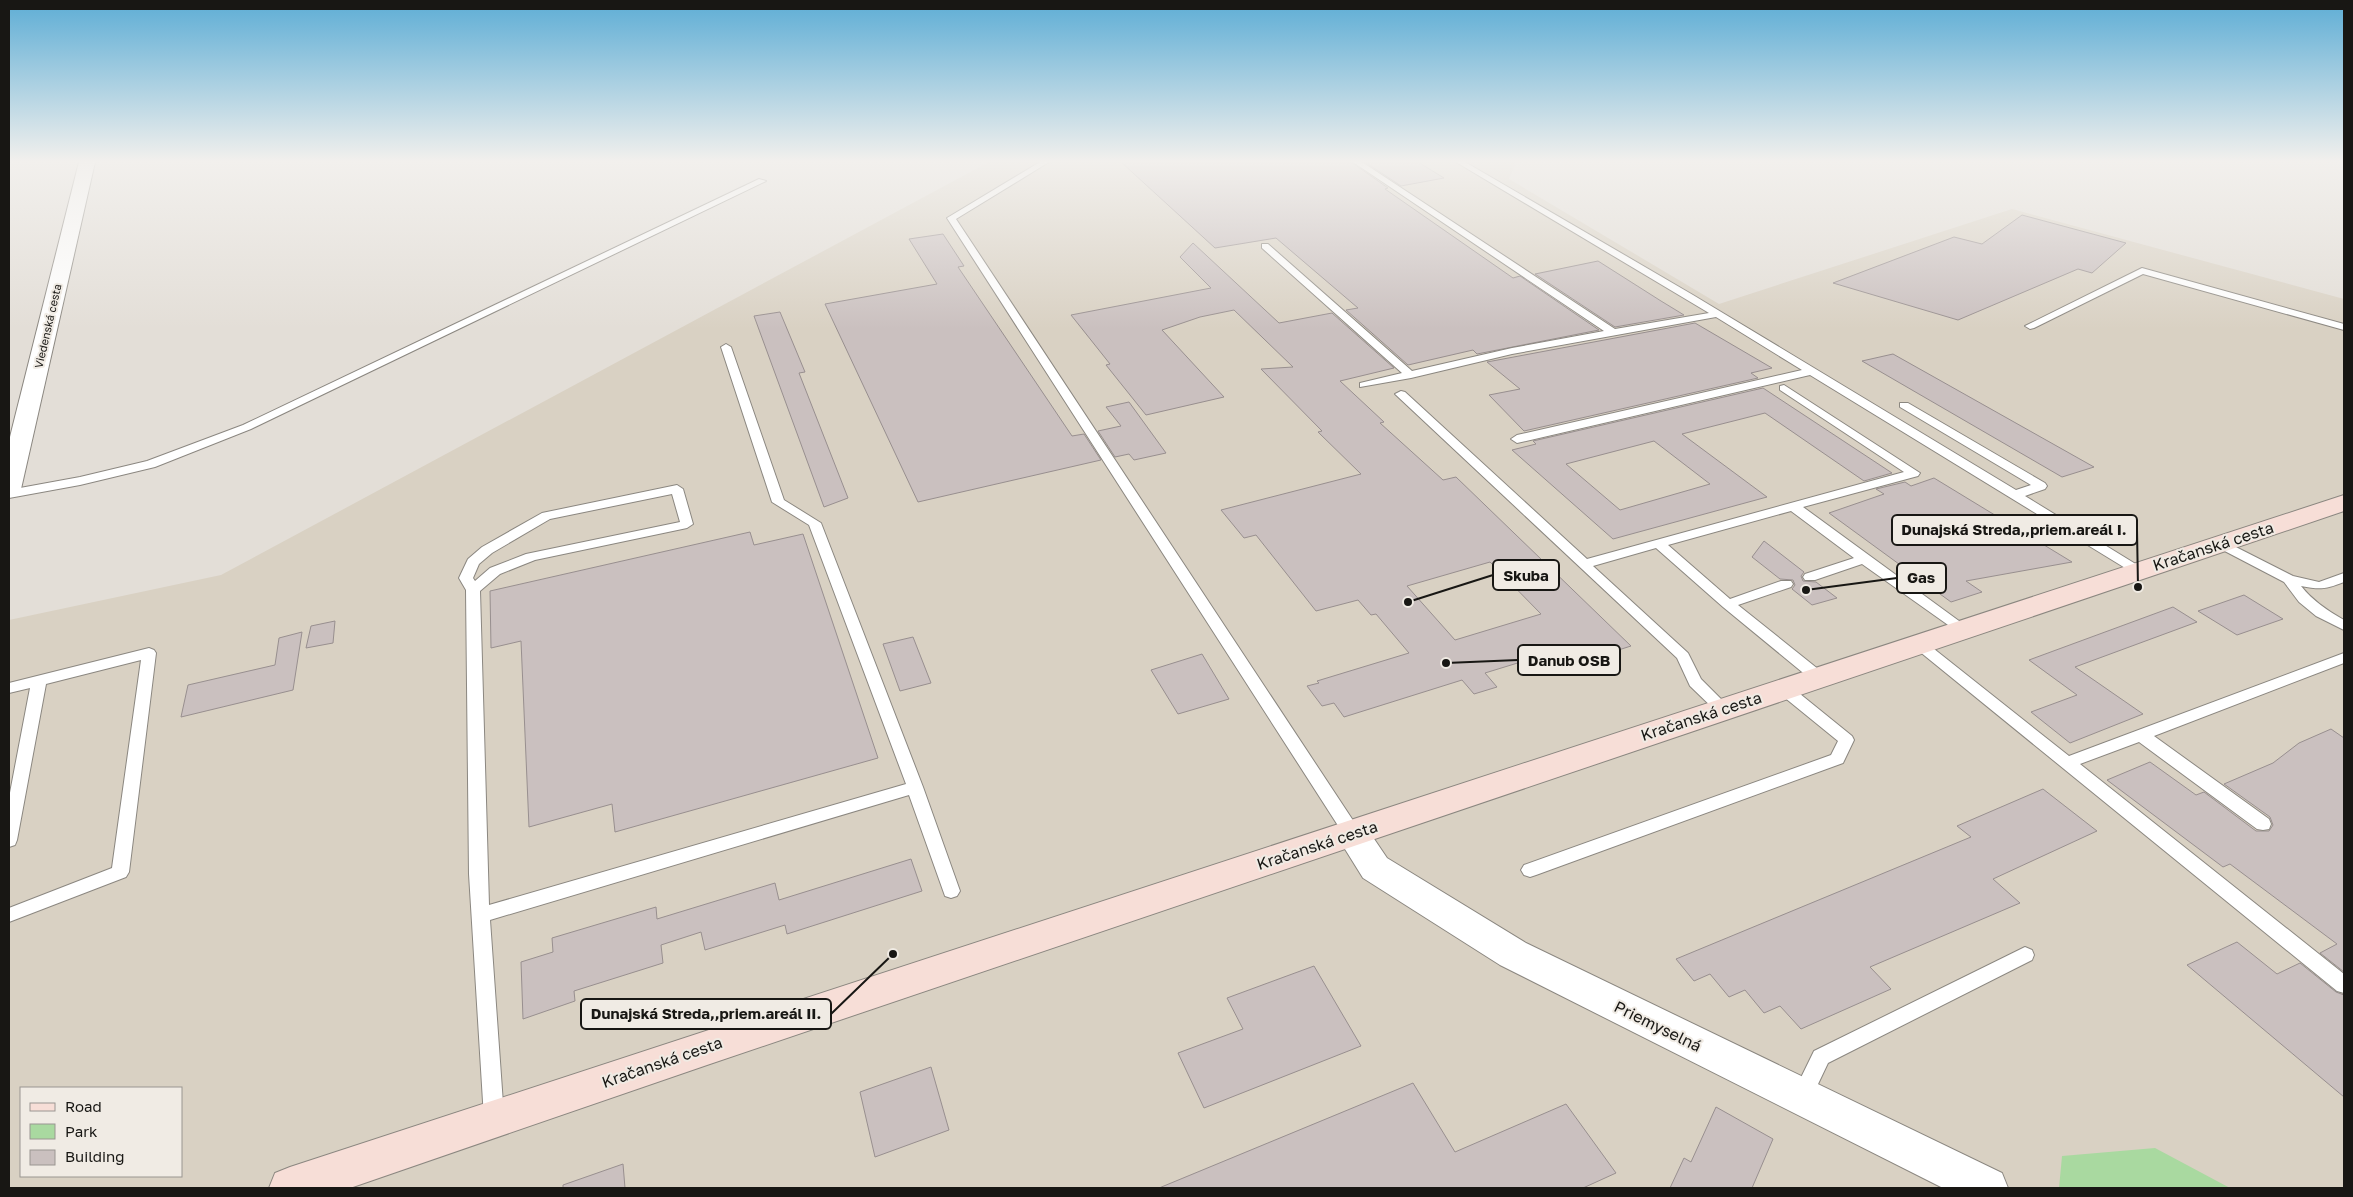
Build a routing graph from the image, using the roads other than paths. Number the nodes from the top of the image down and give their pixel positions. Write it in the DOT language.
graph roads {
  1 [pos="73,218"];
  2 [pos="685,218"];
  3 [pos="952,218"];
  4 [pos="1441,218"];
  5 [pos="1555,218"];
  6 [pos="1266,246"];
  7 [pos="1718,314"];
  8 [pos="2030,326"];
  9 [pos="2344,327"];
  10 [pos="1613,333"];
  11 [pos="726,347"];
  12 [pos="1811,371"];
  13 [pos="1411,375"];
  14 [pos="1364,385"];
  15 [pos="1784,388"];
  16 [pos="1401,394"];
  17 [pos="1904,405"];
  18 [pos="1517,439"];
  19 [pos="9,489"];
  20 [pos="9,494"];
  21 [pos="2015,494"];
  22 [pos="2344,503"];
  23 [pos="1793,506"];
  24 [pos="1658,543"];
  25 [pos="2222,544"];
  26 [pos="1864,559"];
  27 [pos="1584,564"];
  28 [pos="2140,570"];
  29 [pos="1810,577"];
  30 [pos="2344,577"];
  31 [pos="2289,579"];
  32 [pos="1786,584"];
  33 [pos="473,590"];
  34 [pos="1728,604"];
  35 [pos="2344,626"];
  36 [pos="1963,629"];
  37 [pos="1919,644"];
  38 [pos="2344,658"];
  39 [pos="1818,677"];
  40 [pos="39,681"];
  41 [pos="9,688"];
  42 [pos="1784,689"];
  43 [pos="1724,709"];
  44 [pos="2141,735"];
  45 [pos="2067,763"];
  46 [pos="915,788"];
  47 [pos="2263,824"];
  48 [pos="1352,833"];
  49 [pos="9,840"];
  50 [pos="1530,870"];
  51 [pos="951,891"];
  52 [pos="9,915"];
  53 [pos="481,915"];
  54 [pos="2025,955"];
  55 [pos="2344,985"];
  56 [pos="1802,1096"];
  57 [pos="494,1119"];
  58 [pos="290,1188"];
  59 [pos="1987,1188"];
  1 -- 19 [label="street, Viedenská cesta"];
  2 -- 20 [label="lane"];
  3 -- 48 [label="lane"];
  4 -- 10 [label="lane"];
  5 -- 7 [label="lane"];
  6 -- 13 [label="lane"];
  7 -- 10 [label="lane"];
  7 -- 12 [label="lane"];
  8 -- 9 [label="lane"];
  10 -- 13 [label="lane"];
  11 -- 46 [label="lane"];
  12 -- 18 [label="lane"];
  12 -- 21 [label="lane"];
  13 -- 14 [label="lane"];
  15 -- 23 [label="lane"];
  16 -- 27 [label="lane"];
  17 -- 21 [label="lane"];
  21 -- 28 [label="lane"];
  22 -- 25 [label="street, Kračanská cesta"];
  23 -- 24 [label="lane"];
  23 -- 26 [label="lane"];
  24 -- 27 [label="lane"];
  24 -- 34 [label="lane"];
  25 -- 28 [label="street, Kračanská cesta"];
  25 -- 31 [label="lane"];
  26 -- 29 [label="lane"];
  26 -- 36 [label="lane"];
  27 -- 43 [label="lane"];
  28 -- 36 [label="street, Kračanská cesta"];
  30 -- 31 [label="lane"];
  31 -- 35 [label="lane"];
  32 -- 34 [label="lane"];
  33 -- 33 [label="lane"];
  33 -- 53 [label="lane"];
  34 -- 39 [label="lane"];
  36 -- 37 [label="street, Kračanská cesta"];
  37 -- 39 [label="street, Kračanská cesta"];
  37 -- 45 [label="lane"];
  38 -- 44 [label="lane"];
  39 -- 42 [label="street, Kračanská cesta"];
  40 -- 41 [label="lane"];
  40 -- 49 [label="lane"];
  40 -- 52 [label="lane"];
  42 -- 43 [label="street, Kračanská cesta"];
  42 -- 50 [label="lane"];
  43 -- 48 [label="street, Kračanská cesta"];
  44 -- 45 [label="lane"];
  44 -- 47 [label="lane"];
  45 -- 55 [label="lane"];
  46 -- 51 [label="lane"];
  46 -- 53 [label="lane"];
  48 -- 56 [label="street, Priemyselná"];
  48 -- 57 [label="street, Kračanská cesta"];
  53 -- 57 [label="lane"];
  54 -- 56 [label="lane"];
  56 -- 59 [label="street, Priemyselná"];
  57 -- 58 [label="street, Kračanská cesta"];
}
